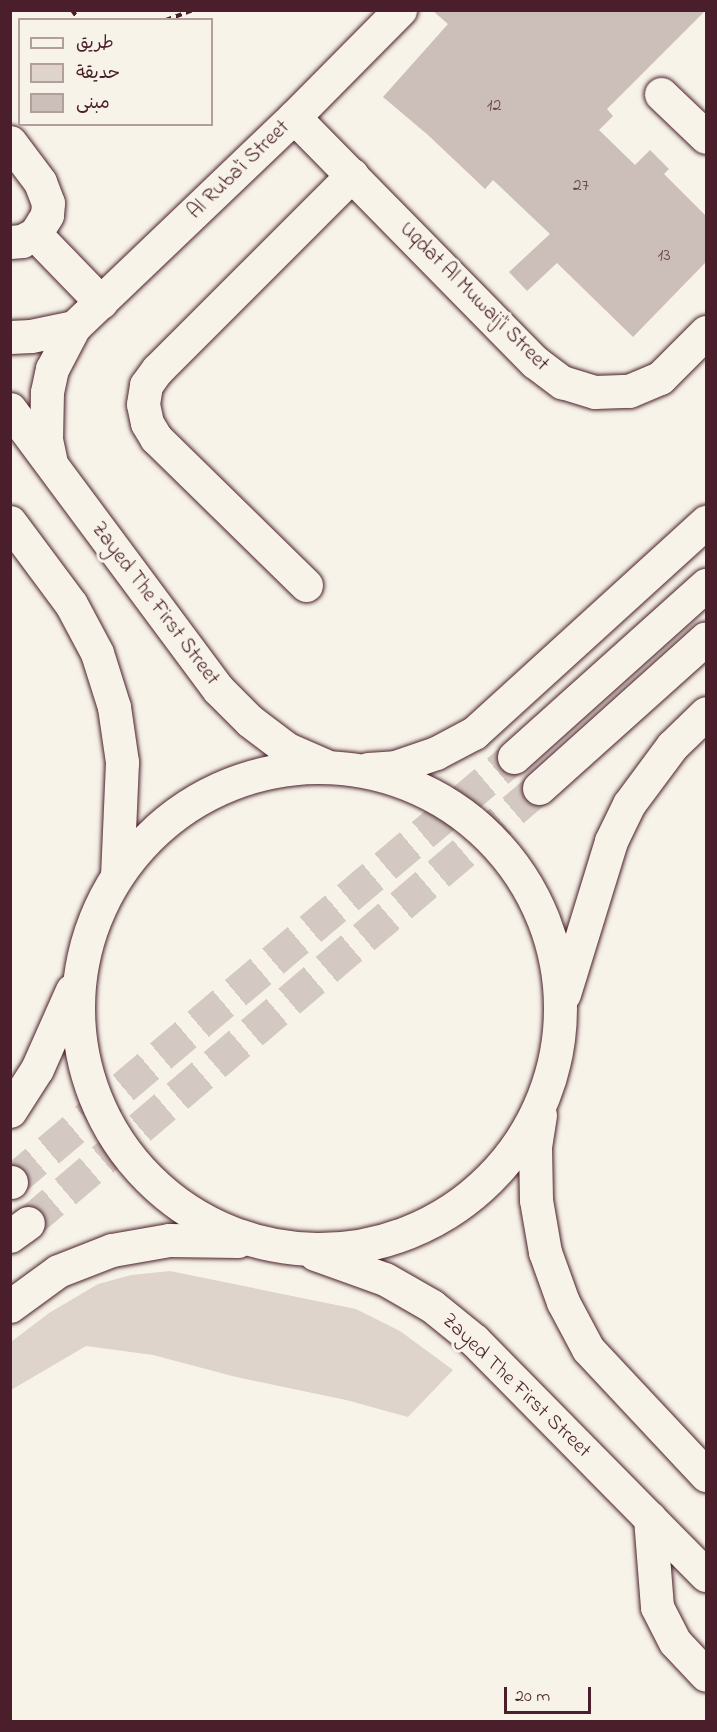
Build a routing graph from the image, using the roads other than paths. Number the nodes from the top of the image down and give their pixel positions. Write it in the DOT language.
graph roads {
  1 [pos="400,10"];
  2 [pos="661,94"];
  3 [pos="294,117"];
  4 [pos="706,137"];
  5 [pos="10,142"];
  6 [pos="352,175"];
  7 [pos="23,238"];
  8 [pos="100,302"];
  9 [pos="74,327"];
  10 [pos="706,332"];
  11 [pos="10,337"];
  12 [pos="10,409"];
  13 [pos="51,463"];
  14 [pos="10,522"];
  15 [pos="706,522"];
  16 [pos="306,585"];
  17 [pos="706,585"];
  18 [pos="706,638"];
  19 [pos="706,713"];
  20 [pos="514,757"];
  21 [pos="340,768"];
  22 [pos="540,788"];
  23 [pos="117,876"];
  24 [pos="80,972"];
  25 [pos="560,1008"];
  26 [pos="543,1095"];
  27 [pos="10,1111"];
  28 [pos="280,1245"];
  29 [pos="10,1306"];
  30 [pos="706,1475"];
  31 [pos="651,1518"];
  32 [pos="706,1575"];
  33 [pos="706,1675"];
  1 -- 3 [label="main road, Al Ruba'i Street"];
  2 -- 4 [label="main road"];
  3 -- 6 [label="main road, Uqdat Al Muwaij'i Street"];
  3 -- 8 [label="main road, Al Ruba'i Street"];
  5 -- 7 [label="main road"];
  6 -- 10 [label="main road, Uqdat Al Muwaij'i Street"];
  6 -- 16 [label="main road"];
  7 -- 8 [label="main road"];
  8 -- 9 [label="main road, Al Ruba'i Street"];
  9 -- 11 [label="main road"];
  9 -- 13 [label="main road, Al Ruba'i Street"];
  12 -- 13 [label="main road, Zayed The First Street"];
  13 -- 21 [label="main road, Zayed The First Street"];
  14 -- 23 [label="main road"];
  15 -- 21 [label="main road"];
  17 -- 20 [label="main road"];
  18 -- 22 [label="main road"];
  19 -- 25 [label="main road"];
  21 -- 23 [label="main road"];
  21 -- 25 [label="main road"];
  23 -- 24 [label="main road"];
  24 -- 27 [label="main road"];
  24 -- 28 [label="main road, Zayed The First Street"];
  25 -- 26 [label="main road"];
  26 -- 28 [label="main road"];
  26 -- 30 [label="main road"];
  28 -- 29 [label="main road"];
  28 -- 31 [label="main road, Zayed The First Street"];
  31 -- 32 [label="main road, Zayed The First Street"];
  31 -- 33 [label="main road"];
}
